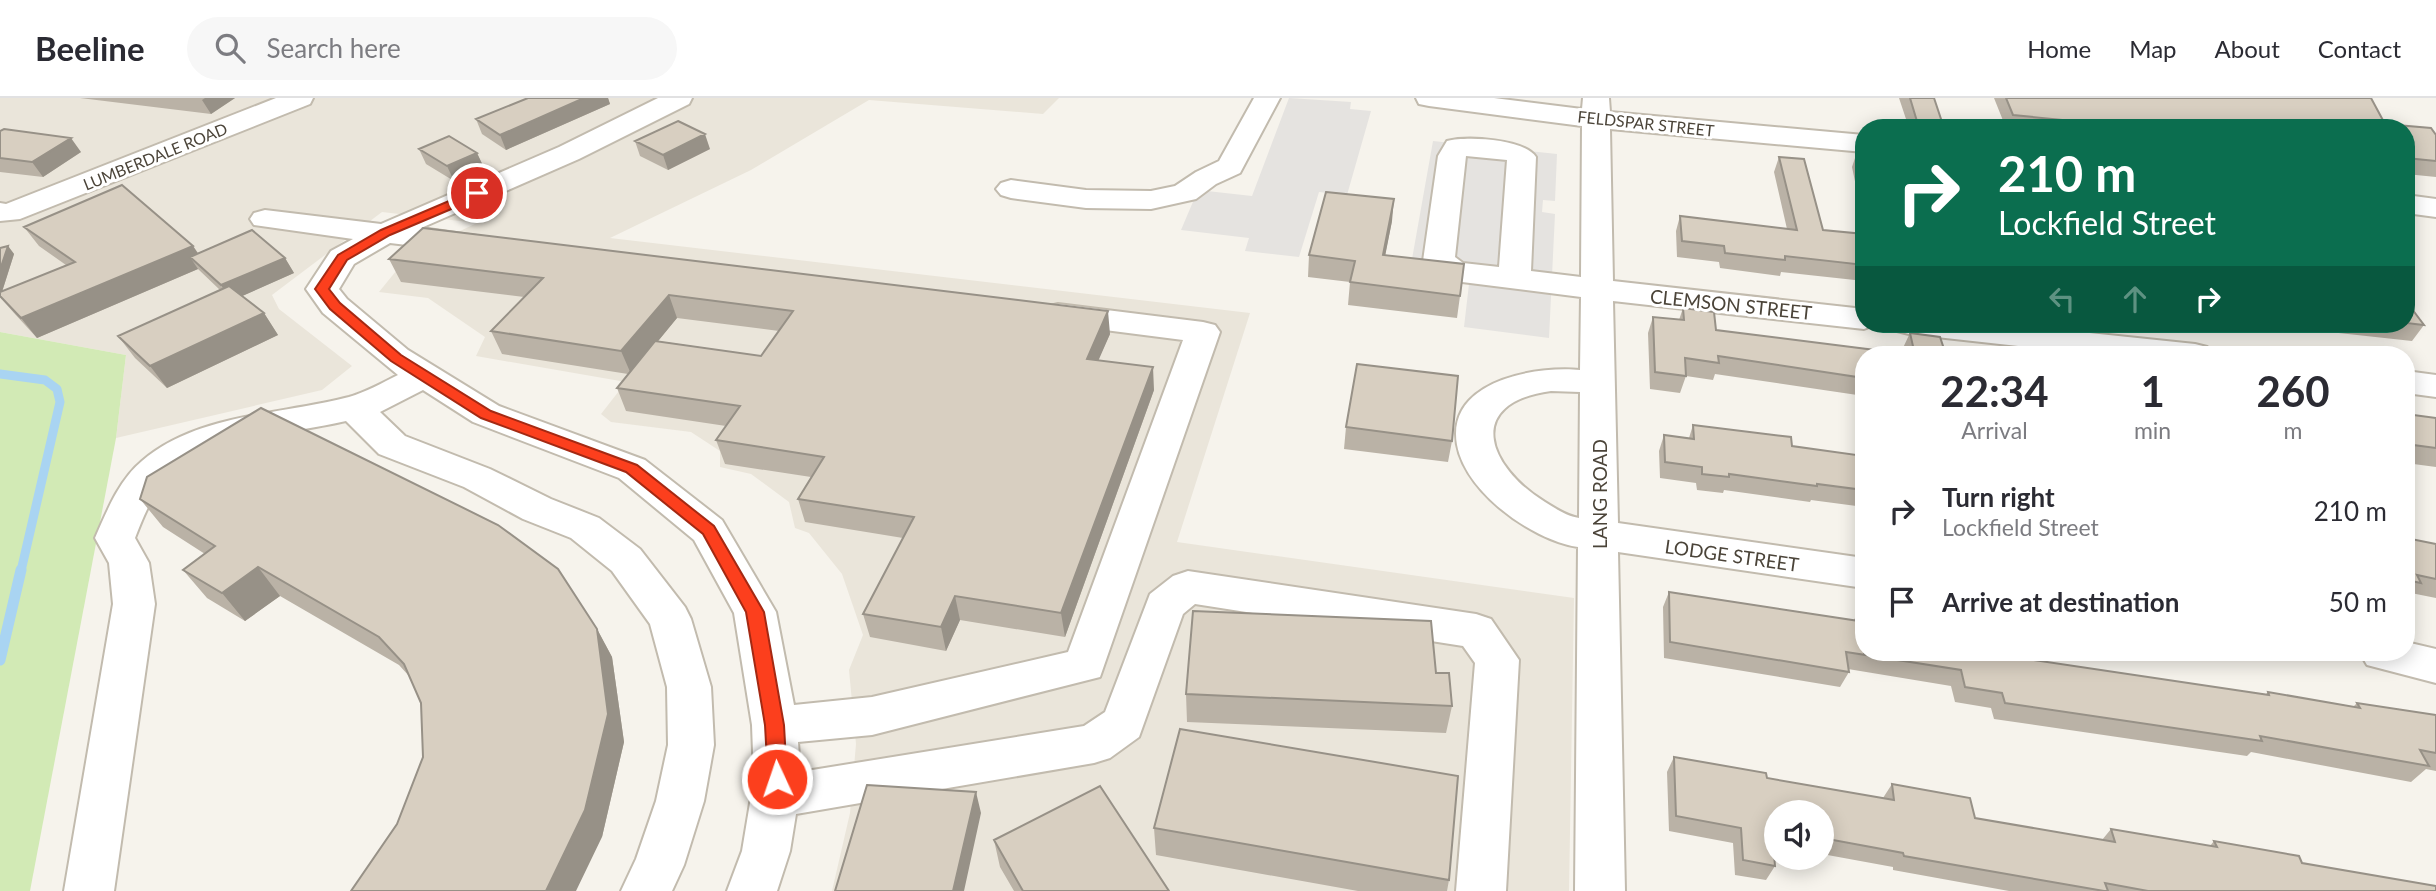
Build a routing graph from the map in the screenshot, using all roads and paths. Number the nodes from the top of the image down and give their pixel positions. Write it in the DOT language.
graph roads {
  1 [pos="300,98"];
  2 [pos="679,98"];
  3 [pos="1267,98"];
  4 [pos="1429,98"];
  5 [pos="1596,109"];
  6 [pos="1855,143"];
  7 [pos="1011,189"];
  8 [pos="2415,205"];
  9 [pos="2436,208"];
  10 [pos="4,213"];
  11 [pos="265,219"];
  12 [pos="386,233"];
  13 [pos="494,246"];
  14 [pos="1514,279"];
  15 [pos="1597,289"];
  16 [pos="1022,310"];
  17 [pos="1855,318"];
  18 [pos="1992,333"];
  19 [pos="2112,346"];
  20 [pos="423,375"];
  21 [pos="1598,383"];
  22 [pos="2415,383"];
  23 [pos="2436,386"];
  24 [pos="354,408"];
  25 [pos="1599,536"];
  26 [pos="1855,572"];
  27 [pos="2415,661"];
  28 [pos="2436,666"];
  29 [pos="775,725"];
  30 [pos="775,797"];
  31 [pos="89,891"];
  32 [pos="646,891"];
  33 [pos="752,891"];
  34 [pos="1481,891"];
  35 [pos="1600,891"];
  1 -- 10 [label="street, LUMBERDALE ROAD"];
  2 -- 12 [label="street"];
  3 -- 7 [label="street"];
  4 -- 5 [label="street, FELDSPAR STREET"];
  5 -- 6 [label="street, FELDSPAR STREET"];
  5 -- 15 [label="street, LANG ROAD"];
  8 -- 9 [label="street"];
  11 -- 12 [label="street"];
  12 -- 13 [label="street"];
  12 -- 20 [label="street"];
  14 -- 15 [label="street, CLEMSON STREET"];
  15 -- 17 [label="street, CLEMSON STREET"];
  15 -- 21 [label="street, LANG ROAD"];
  16 -- 29 [label="street"];
  18 -- 19 [label="street"];
  20 -- 24 [label="street"];
  20 -- 29 [label="street"];
  21 -- 25 [label="street, LANG ROAD"];
  21 -- 25 [label="street, LODGE STREET"];
  22 -- 23 [label="street"];
  24 -- 31 [label="street"];
  24 -- 32 [label="street"];
  25 -- 26 [label="street, LODGE STREET"];
  25 -- 35 [label="street, LANG ROAD"];
  27 -- 28 [label="street"];
  29 -- 30 [label="street"];
  30 -- 33 [label="street"];
  30 -- 34 [label="street"];
}
